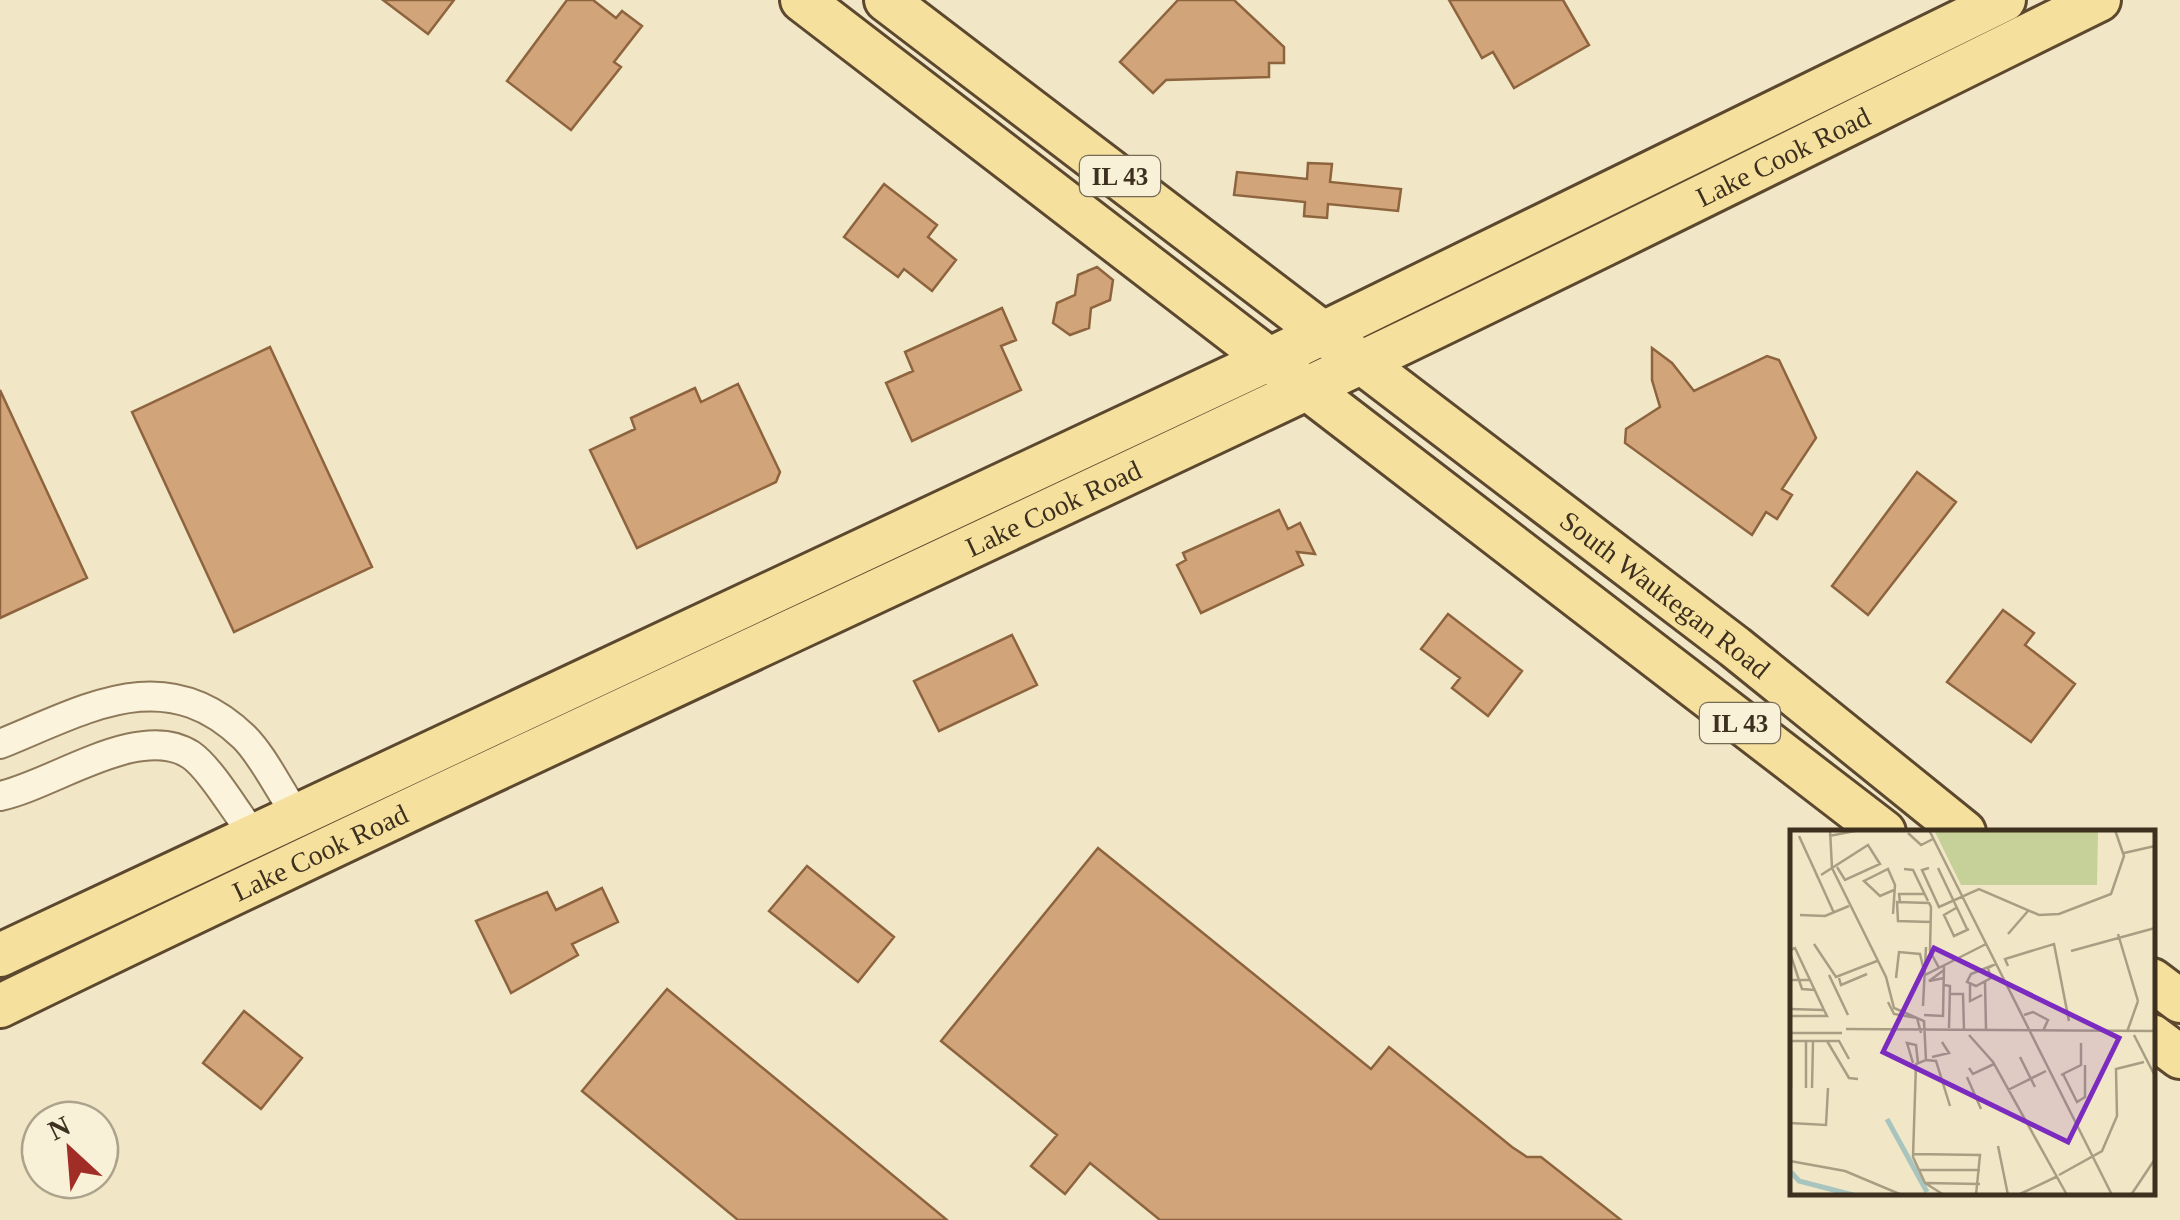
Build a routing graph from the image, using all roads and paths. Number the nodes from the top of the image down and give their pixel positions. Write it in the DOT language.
graph roads {
  1 [pos="802,0"];
  2 [pos="886,0"];
  3 [pos="2004,0"];
  4 [pos="2100,0"];
  5 [pos="1324,333"];
  6 [pos="1270,359"];
  7 [pos="1364,362"];
  8 [pos="1309,388"];
  9 [pos="0,744"];
  10 [pos="0,796"];
  11 [pos="296,814"];
  12 [pos="1881,830"];
  13 [pos="1962,830"];
  14 [pos="253,834"];
  15 [pos="0,954"];
  16 [pos="2155,982"];
  17 [pos="2180,1001"];
  18 [pos="0,1006"];
  19 [pos="2155,1038"];
  20 [pos="2180,1057"];
  1 -- 6 [label="main road, IL 43"];
  2 -- 5 [label="main road, IL 43"];
  3 -- 5 [label="main road, Lake Cook Road"];
  4 -- 7 [label="main road, Lake Cook Road"];
  5 -- 6 [label="main road, Lake Cook Road"];
  5 -- 7 [label="main road, IL 43"];
  6 -- 8 [label="main road, IL 43"];
  6 -- 11 [label="main road, Lake Cook Road"];
  7 -- 8 [label="main road, Lake Cook Road"];
  7 -- 13 [label="main road, South Waukegan Road / IL 43"];
  8 -- 12 [label="main road, South Waukegan Road / IL 43"];
  8 -- 18 [label="main road, Lake Cook Road"];
  9 -- 11 [label="street"];
  10 -- 14 [label="street"];
  11 -- 14 [label="main road, Lake Cook Road"];
  14 -- 15 [label="main road, Lake Cook Road"];
  16 -- 17 [label="main road"];
  19 -- 20 [label="main road"];
}
